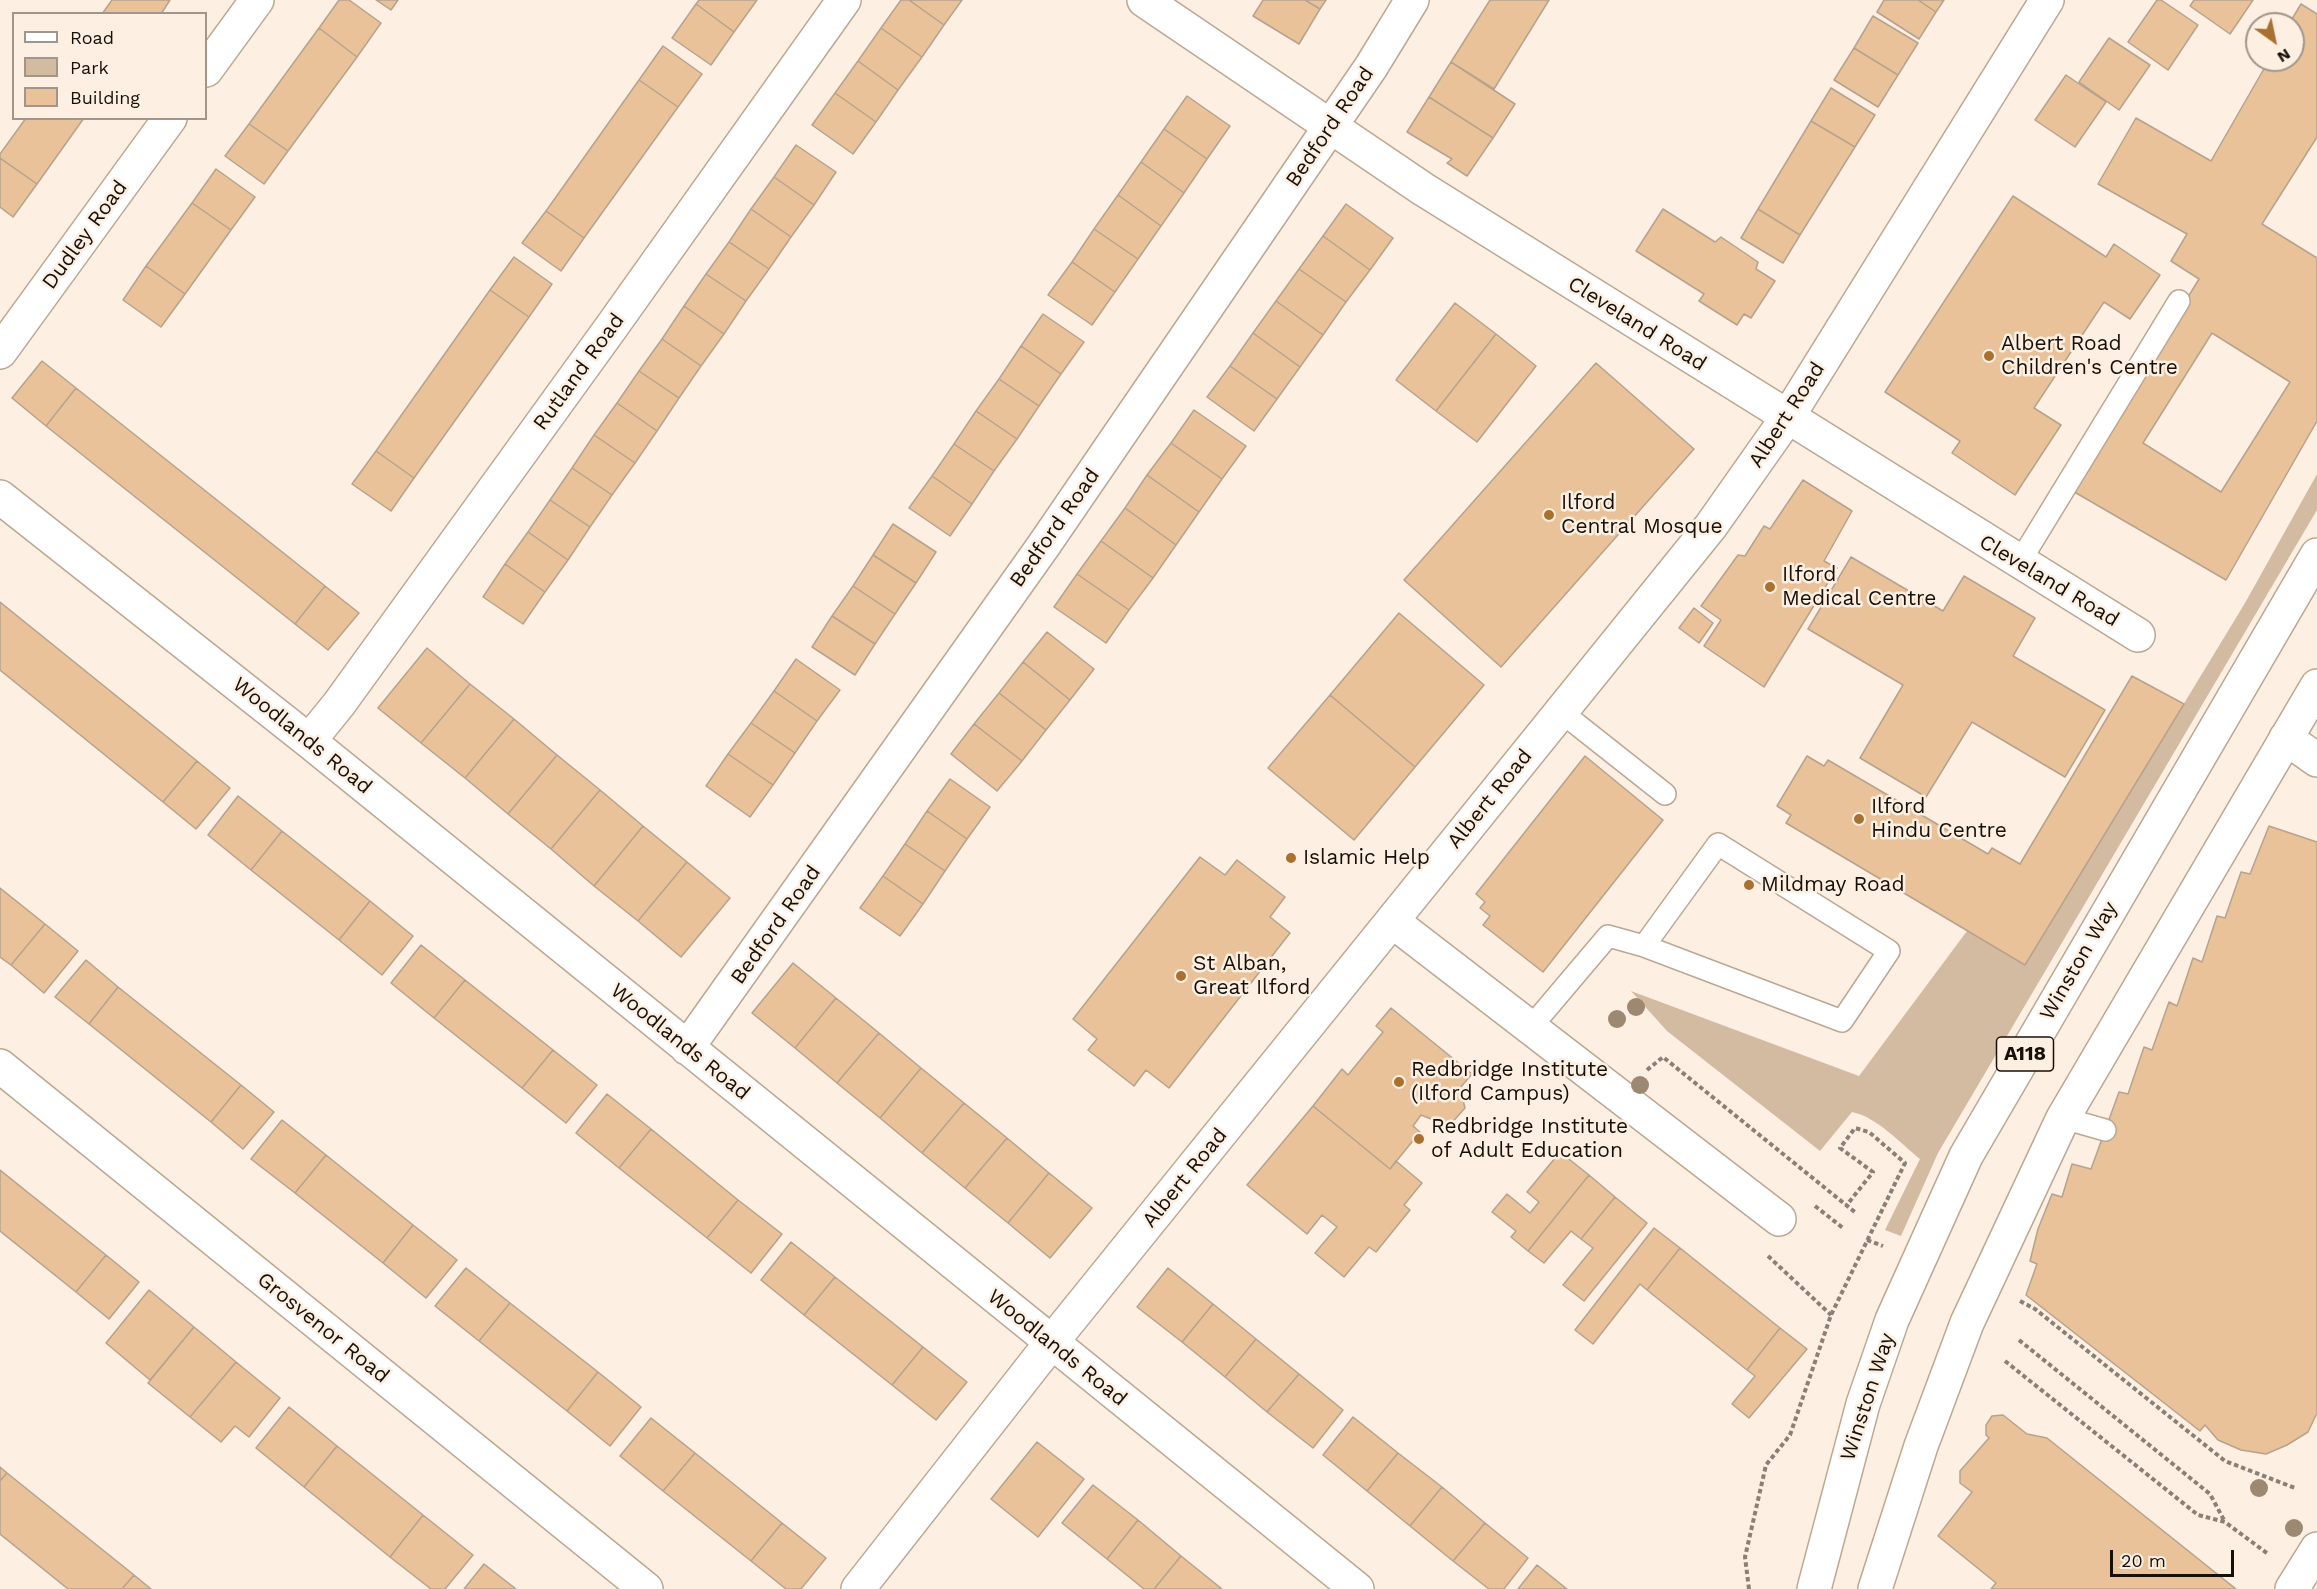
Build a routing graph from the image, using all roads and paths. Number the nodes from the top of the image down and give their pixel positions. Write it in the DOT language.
graph roads {
  1 [pos="257,0"];
  2 [pos="844,0"];
  3 [pos="1144,0"];
  4 [pos="1412,0"];
  5 [pos="2047,0"];
  6 [pos="207,69"];
  7 [pos="169,120"];
  8 [pos="1329,128"];
  9 [pos="2180,301"];
  10 [pos="0,352"];
  11 [pos="1787,418"];
  12 [pos="0,497"];
  13 [pos="2317,555"];
  14 [pos="2019,563"];
  15 [pos="2138,635"];
  16 [pos="2317,686"];
  17 [pos="1560,711"];
  18 [pos="2286,738"];
  19 [pos="309,741"];
  20 [pos="2317,760"];
  21 [pos="1665,794"];
  22 [pos="1392,921"];
  23 [pos="1644,946"];
  24 [pos="1531,1027"];
  25 [pos="687,1048"];
  26 [pos="0,1066"];
  27 [pos="1646,1071"];
  28 [pos="2063,1118"];
  29 [pos="2105,1130"];
  30 [pos="1846,1206"];
  31 [pos="1856,1212"];
  32 [pos="1779,1219"];
  33 [pos="2017,1300"];
  34 [pos="1831,1315"];
  35 [pos="2019,1340"];
  36 [pos="1051,1343"];
  37 [pos="2005,1361"];
  38 [pos="2295,1488"];
  39 [pos="2225,1522"];
  40 [pos="2317,1549"];
  41 [pos="2264,1551"];
  42 [pos="646,1589"];
  43 [pos="858,1589"];
  44 [pos="1357,1589"];
  45 [pos="1749,1589"];
  46 [pos="1814,1589"];
  47 [pos="1875,1589"];
  48 [pos="2292,1589"];
  1 -- 6 [label="street"];
  2 -- 19 [label="street, Rutland Road"];
  3 -- 8 [label="street, Cleveland Road"];
  4 -- 8 [label="street, Bedford Road"];
  5 -- 11 [label="street, Albert Road"];
  7 -- 10 [label="street, Dudley Road"];
  8 -- 11 [label="street, Cleveland Road"];
  8 -- 25 [label="street, Bedford Road"];
  9 -- 14 [label="lane"];
  11 -- 14 [label="street, Cleveland Road"];
  11 -- 17 [label="street, Albert Road"];
  12 -- 19 [label="street, Woodlands Road"];
  13 -- 46 [label="street, Winston Way / A118"];
  14 -- 15 [label="street, Cleveland Road"];
  16 -- 18 [label="street"];
  17 -- 21 [label="lane"];
  17 -- 22 [label="street, Albert Road"];
  18 -- 20 [label="street"];
  18 -- 28 [label="street"];
  19 -- 25 [label="street, Woodlands Road"];
  22 -- 24 [label="street"];
  22 -- 36 [label="street, Albert Road"];
  23 -- 23 [label="lane"];
  23 -- 24 [label="lane"];
  24 -- 32 [label="street"];
  25 -- 36 [label="street, Woodlands Road"];
  26 -- 42 [label="street, Grosvenor Road"];
  27 -- 30 [label="path"];
  28 -- 29 [label="lane"];
  28 -- 47 [label="street"];
  30 -- 31 [label="path"];
  30 -- 34 [label="path"];
  32 -- 34 [label="path"];
  33 -- 38 [label="path"];
  34 -- 45 [label="path"];
  35 -- 39 [label="path"];
  36 -- 43 [label="street, Albert Road"];
  36 -- 44 [label="street, Woodlands Road"];
  37 -- 39 [label="path"];
  39 -- 41 [label="path"];
  40 -- 48 [label="street"];
}
